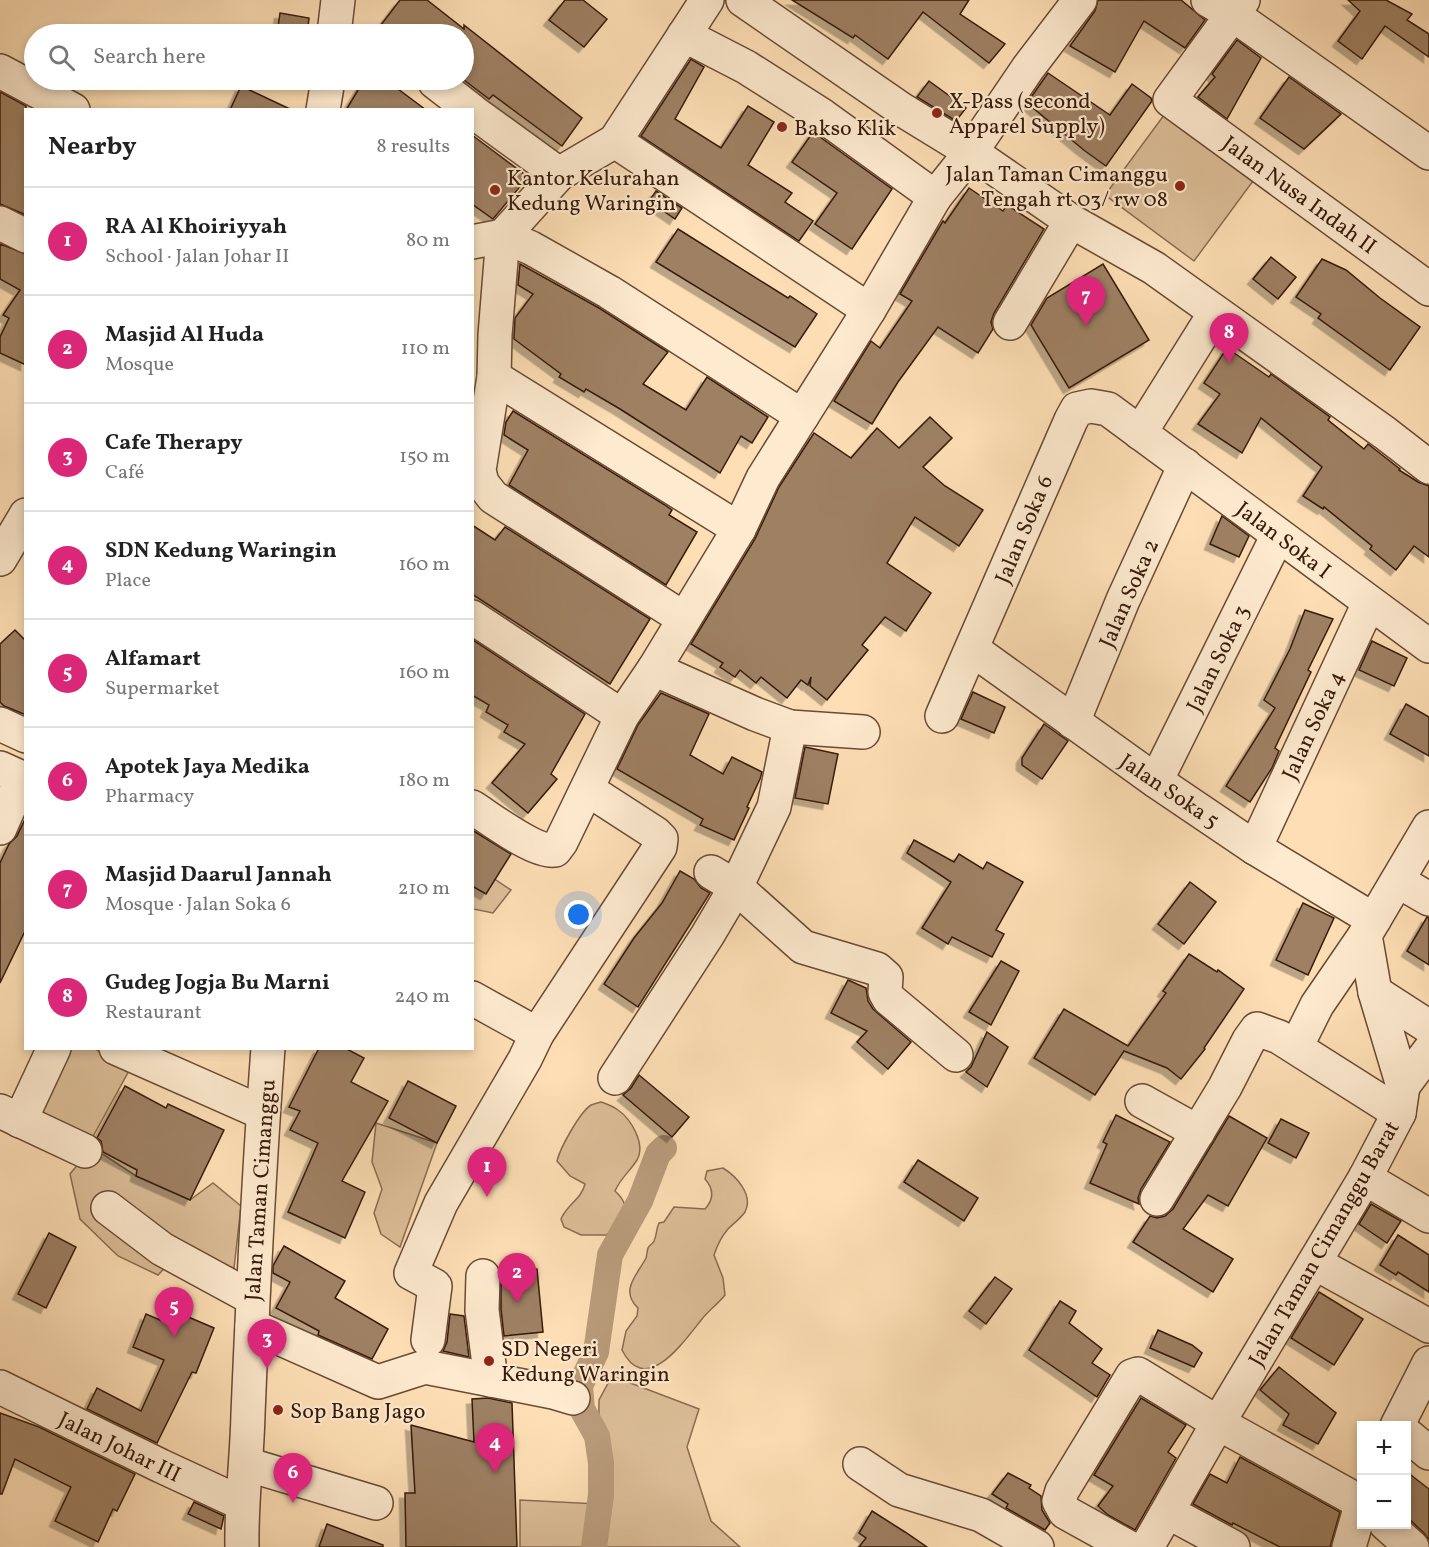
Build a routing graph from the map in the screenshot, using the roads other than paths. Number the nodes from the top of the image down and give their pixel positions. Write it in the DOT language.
graph roads {
  1 [pos="338,0"];
  2 [pos="707,0"];
  3 [pos="743,0"];
  4 [pos="1080,0"];
  5 [pos="1228,5"];
  6 [pos="335,24"];
  7 [pos="684,35"];
  8 [pos="0,71"];
  9 [pos="24,84"];
  10 [pos="36,90"];
  11 [pos="326,90"];
  12 [pos="446,90"];
  13 [pos="69,108"];
  14 [pos="323,108"];
  15 [pos="469,108"];
  16 [pos="474,111"];
  17 [pos="615,141"];
  18 [pos="971,152"];
  19 [pos="1429,153"];
  20 [pos="559,174"];
  21 [pos="935,197"];
  22 [pos="1071,221"];
  23 [pos="0,223"];
  24 [pos="24,235"];
  25 [pos="488,239"];
  26 [pos="1429,289"];
  27 [pos="869,310"];
  28 [pos="1215,313"];
  29 [pos="1011,323"];
  30 [pos="494,377"];
  31 [pos="802,416"];
  32 [pos="1140,433"];
  33 [pos="1185,465"];
  34 [pos="1429,467"];
  35 [pos="24,518"];
  36 [pos="739,529"];
  37 [pos="1278,535"];
  38 [pos="0,560"];
  39 [pos="1369,603"];
  40 [pos="474,618"];
  41 [pos="683,618"];
  42 [pos="1429,646"];
  43 [pos="972,649"];
  44 [pos="654,669"];
  45 [pos="622,716"];
  46 [pos="942,716"];
  47 [pos="1073,722"];
  48 [pos="0,724"];
  49 [pos="790,727"];
  50 [pos="863,732"];
  51 [pos="24,735"];
  52 [pos="0,768"];
  53 [pos="1156,782"];
  54 [pos="587,789"];
  55 [pos="474,808"];
  56 [pos="1429,827"];
  57 [pos="0,828"];
  58 [pos="1255,848"];
  59 [pos="723,879"];
  60 [pos="1398,881"];
  61 [pos="1429,899"];
  62 [pos="1369,928"];
  63 [pos="1375,992"];
  64 [pos="474,999"];
  65 [pos="1429,1026"];
  66 [pos="537,1034"];
  67 [pos="1296,1047"];
  68 [pos="53,1050"];
  69 [pos="121,1050"];
  70 [pos="268,1050"];
  71 [pos="1429,1051"];
  72 [pos="956,1055"];
  73 [pos="615,1078"];
  74 [pos="1401,1099"];
  75 [pos="1142,1101"];
  76 [pos="263,1113"];
  77 [pos="10,1116"];
  78 [pos="1198,1132"];
  79 [pos="85,1151"];
  80 [pos="1365,1178"];
  81 [pos="1157,1199"];
  82 [pos="108,1208"];
  83 [pos="1429,1216"];
  84 [pos="1315,1263"];
  85 [pos="483,1276"];
  86 [pos="252,1312"];
  87 [pos="1429,1326"];
  88 [pos="428,1340"];
  89 [pos="1429,1363"];
  90 [pos="491,1380"];
  91 [pos="0,1387"];
  92 [pos="1429,1387"];
  93 [pos="573,1398"];
  94 [pos="1404,1421"];
  95 [pos="1404,1421"];
  96 [pos="1218,1423"];
  97 [pos="1411,1432"];
  98 [pos="1429,1453"];
  99 [pos="246,1464"];
  100 [pos="860,1464"];
  101 [pos="1357,1500"];
  102 [pos="241,1503"];
  103 [pos="376,1503"];
  104 [pos="1168,1512"];
  105 [pos="1357,1517"];
  106 [pos="1392,1529"];
  107 [pos="242,1547"];
  108 [pos="1037,1547"];
  109 [pos="1128,1547"];
  110 [pos="1147,1547"];
  111 [pos="1233,1547"];
  112 [pos="1349,1547"];
  113 [pos="1412,1547"];
  1 -- 6 [label="street"];
  2 -- 7 [label="street"];
  3 -- 18 [label="street"];
  4 -- 18 [label="street"];
  5 -- 19 [label="street"];
  5 -- 26 [label="street, Jalan Nusa Indah II"];
  7 -- 17 [label="street"];
  7 -- 21 [label="street"];
  8 -- 9 [label="street"];
  10 -- 13 [label="street"];
  11 -- 14 [label="street"];
  12 -- 15 [label="street"];
  16 -- 20 [label="street"];
  17 -- 20 [label="street"];
  17 -- 27 [label="street"];
  18 -- 21 [label="street"];
  18 -- 22 [label="street"];
  20 -- 25 [label="street"];
  21 -- 27 [label="street"];
  22 -- 28 [label="street"];
  22 -- 29 [label="street"];
  23 -- 24 [label="street"];
  25 -- 30 [label="street"];
  25 -- 31 [label="street"];
  27 -- 31 [label="street"];
  28 -- 32 [label="street"];
  28 -- 34 [label="street"];
  30 -- 36 [label="street"];
  30 -- 41 [label="street"];
  31 -- 36 [label="street"];
  32 -- 33 [label="street, Jalan Soka I"];
  32 -- 43 [label="street, Jalan Soka 6"];
  33 -- 37 [label="street, Jalan Soka I"];
  33 -- 47 [label="street, Jalan Soka 2"];
  35 -- 38 [label="street"];
  36 -- 41 [label="street"];
  37 -- 39 [label="street, Jalan Soka I"];
  37 -- 53 [label="street, Jalan Soka 3"];
  39 -- 42 [label="street, Jalan Soka I"];
  39 -- 58 [label="street, Jalan Soka 4"];
  40 -- 45 [label="street"];
  41 -- 44 [label="street"];
  43 -- 46 [label="street, Jalan Soka 6"];
  43 -- 47 [label="street, Jalan Soka 5"];
  44 -- 45 [label="street"];
  44 -- 49 [label="street"];
  45 -- 54 [label="street"];
  47 -- 53 [label="street, Jalan Soka 5"];
  48 -- 51 [label="street"];
  49 -- 50 [label="street"];
  49 -- 59 [label="street"];
  52 -- 57 [label="street"];
  53 -- 58 [label="street, Jalan Soka 5"];
  54 -- 55 [label="street"];
  54 -- 66 [label="street"];
  56 -- 60 [label="street"];
  58 -- 62 [label="street, Jalan Soka 5"];
  59 -- 72 [label="street"];
  59 -- 73 [label="street"];
  60 -- 61 [label="street"];
  60 -- 62 [label="street"];
  62 -- 63 [label="street"];
  62 -- 67 [label="street"];
  63 -- 65 [label="street"];
  63 -- 74 [label="street"];
  64 -- 66 [label="street"];
  66 -- 88 [label="street"];
  67 -- 74 [label="street"];
  67 -- 78 [label="street"];
  68 -- 77 [label="street"];
  69 -- 76 [label="street"];
  70 -- 76 [label="street, Jalan Taman Cimanggu"];
  71 -- 74 [label="street, Jalan Taman Cimanggu Barat"];
  74 -- 80 [label="street, Jalan Taman Cimanggu Barat"];
  75 -- 78 [label="street"];
  76 -- 86 [label="street, Jalan Taman Cimanggu"];
  77 -- 79 [label="street"];
  78 -- 81 [label="street"];
  80 -- 83 [label="street"];
  80 -- 84 [label="street, Jalan Taman Cimanggu Barat"];
  82 -- 86 [label="street"];
  84 -- 87 [label="street"];
  84 -- 96 [label="street, Jalan Taman Cimanggu Barat"];
  85 -- 90 [label="street"];
  86 -- 90 [label="street"];
  86 -- 99 [label="street, Jalan Taman Cimanggu"];
  89 -- 94 [label="street"];
  90 -- 93 [label="street"];
  91 -- 102 [label="street, Jalan Johar III"];
  92 -- 95 [label="street"];
  96 -- 101 [label="street"];
  96 -- 104 [label="street, Jalan Taman Cimanggu Barat"];
  96 -- 109 [label="street"];
  97 -- 98 [label="street"];
  99 -- 102 [label="street, Jalan Taman Cimanggu"];
  99 -- 103 [label="street"];
  100 -- 108 [label="street"];
  102 -- 107 [label="street, Jalan Taman Cimanggu"];
  104 -- 110 [label="street, Jalan Taman Cimanggu Barat"];
  104 -- 111 [label="street"];
  105 -- 112 [label="street"];
  106 -- 113 [label="street"];
}
